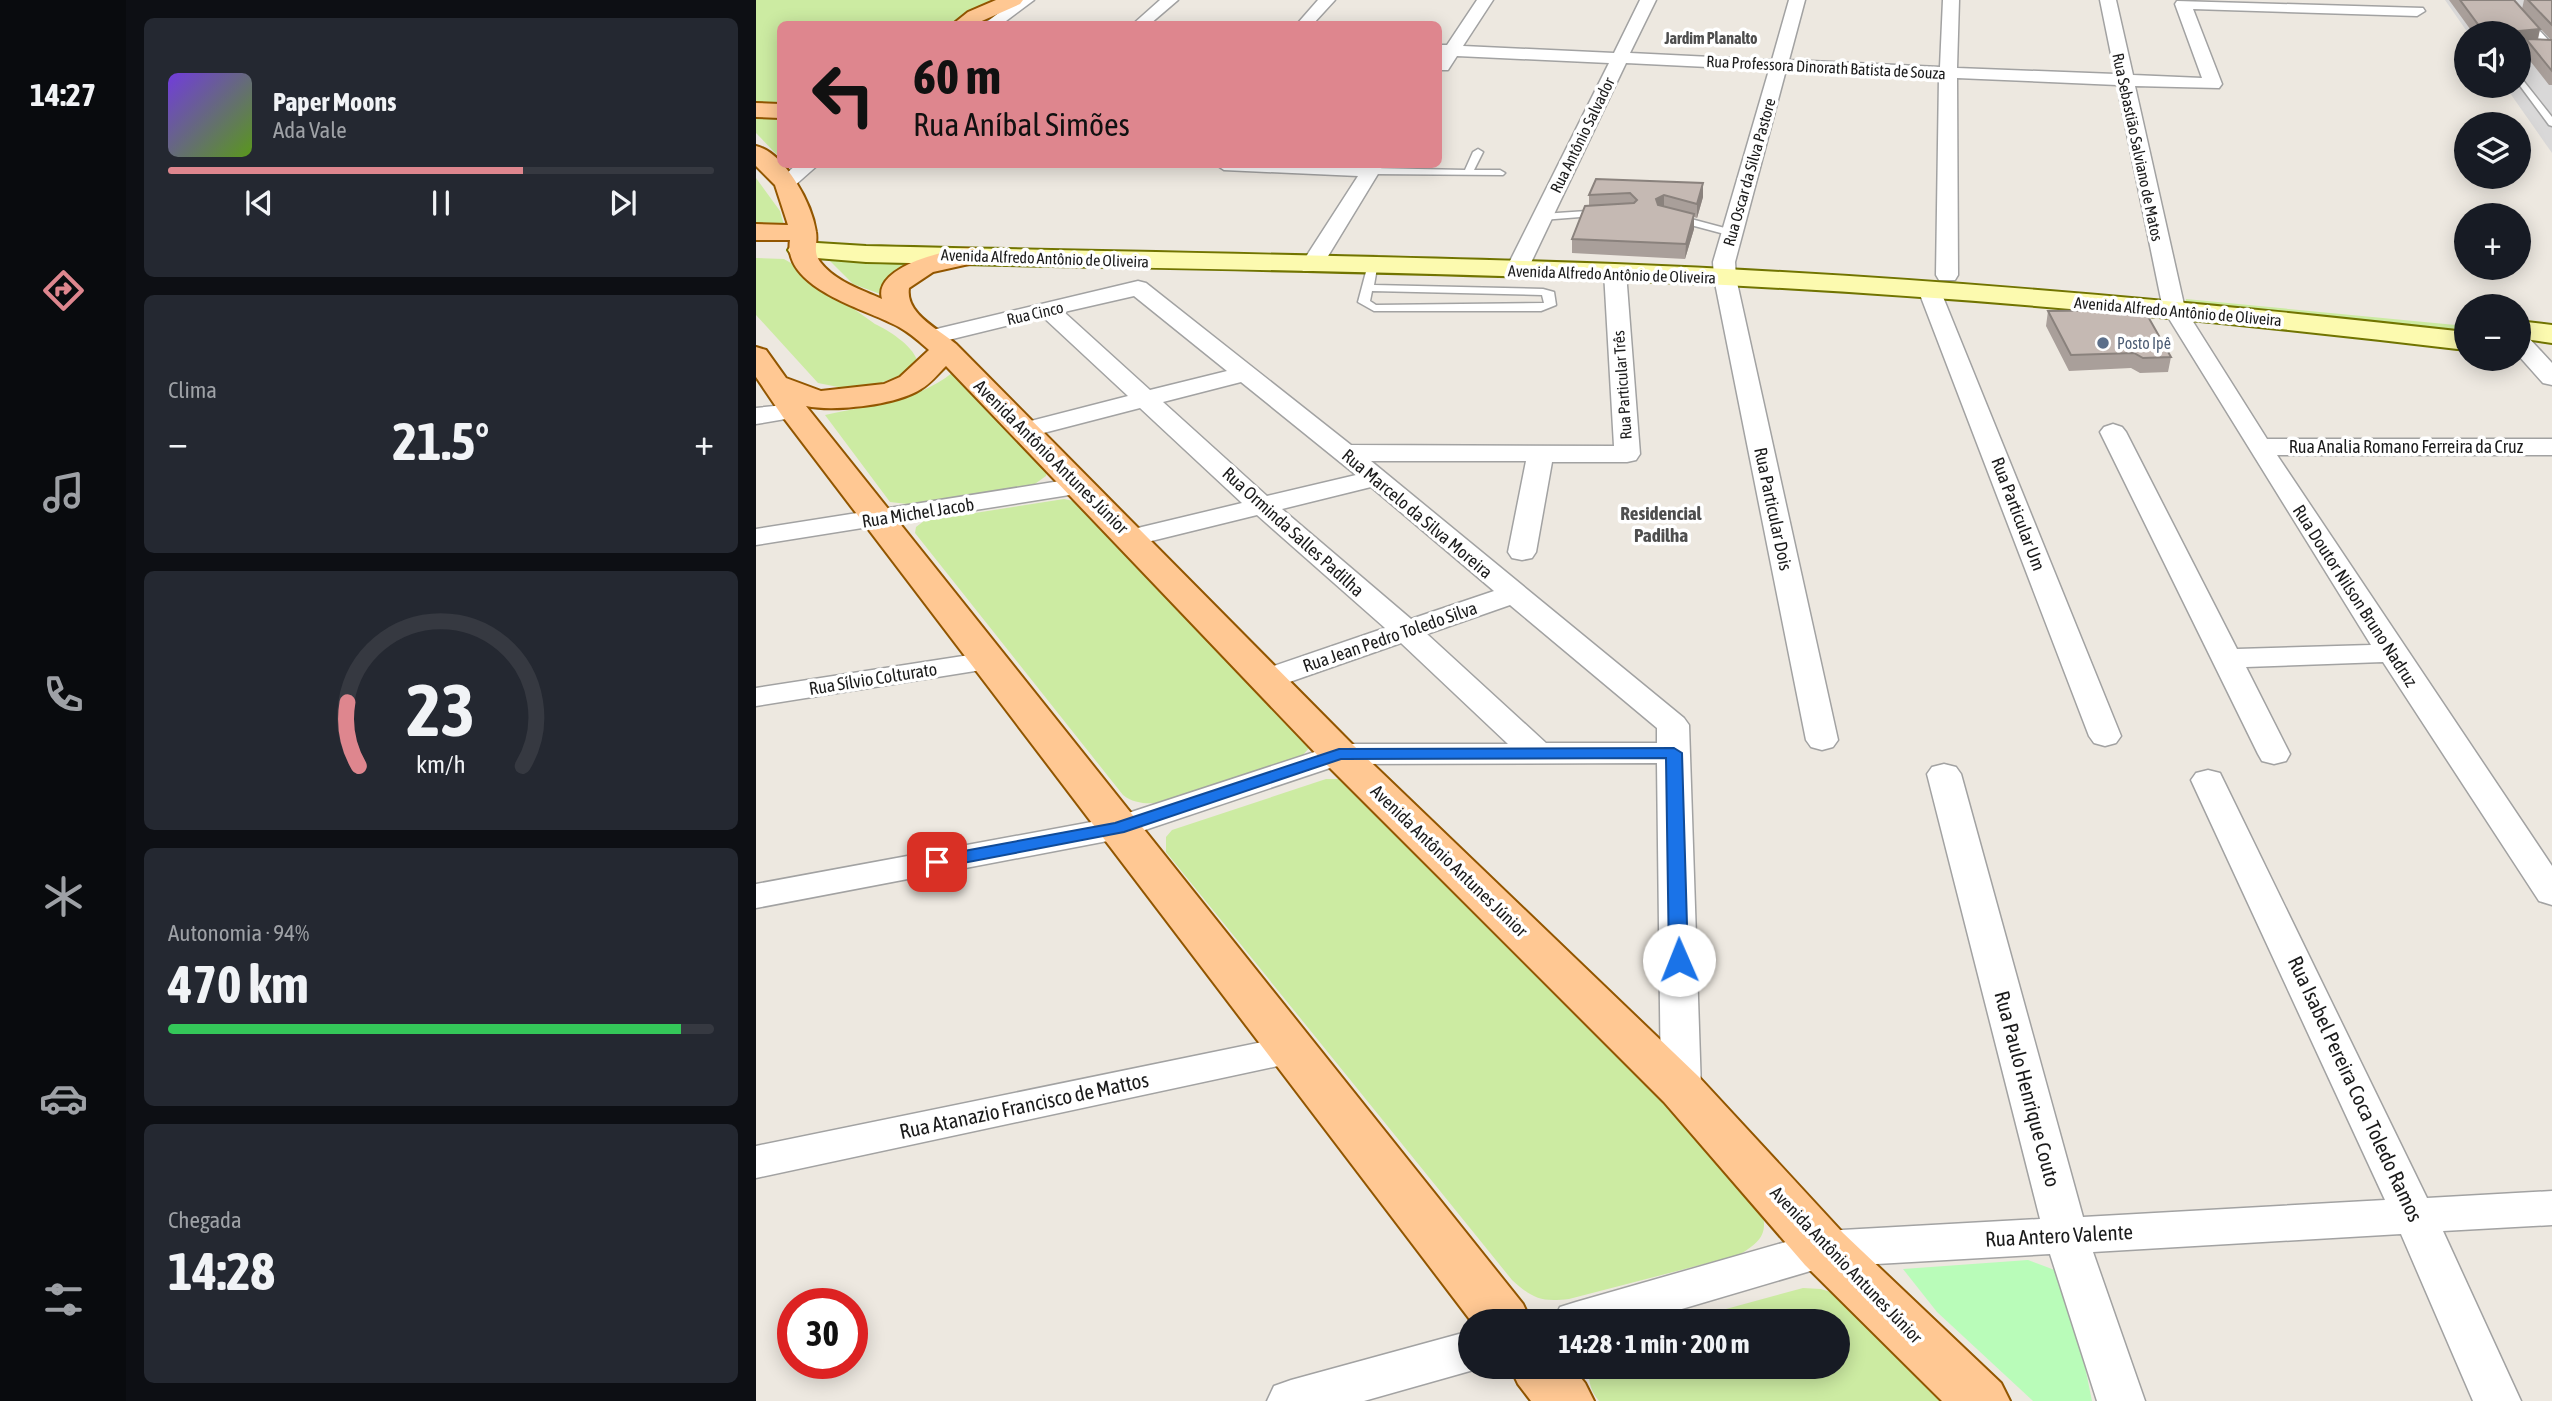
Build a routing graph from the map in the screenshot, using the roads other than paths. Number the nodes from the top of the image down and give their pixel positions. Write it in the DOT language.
graph roads {
  1 [pos="1013,0"];
  2 [pos="1026,0"];
  3 [pos="1170,0"];
  4 [pos="1327,0"];
  5 [pos="1485,0"];
  6 [pos="1648,0"];
  7 [pos="1797,0"];
  8 [pos="1951,0"];
  9 [pos="2108,0"];
  10 [pos="2508,1"];
  11 [pos="2520,3"];
  12 [pos="2417,11"];
  13 [pos="968,21"];
  14 [pos="996,21"];
  15 [pos="1145,21"];
  16 [pos="1308,21"];
  17 [pos="2539,47"];
  18 [pos="2551,47"];
  19 [pos="1445,50"];
  20 [pos="1620,58"];
  21 [pos="1779,65"];
  22 [pos="1948,72"];
  23 [pos="2124,80"];
  24 [pos="2531,90"];
  25 [pos="756,110"];
  26 [pos="777,111"];
  27 [pos="2547,111"];
  28 [pos="2552,123"];
  29 [pos="1478,152"];
  30 [pos="756,153"];
  31 [pos="805,168"];
  32 [pos="1373,168"];
  33 [pos="1468,173"];
  34 [pos="1500,173"];
  35 [pos="786,183"];
  36 [pos="1617,213"];
  37 [pos="1663,215"];
  38 [pos="1542,217"];
  39 [pos="756,232"];
  40 [pos="1732,233"];
  41 [pos="803,241"];
  42 [pos="756,249"];
  43 [pos="969,256"];
  44 [pos="1316,258"];
  45 [pos="1519,263"];
  46 [pos="1724,270"];
  47 [pos="1615,272"];
  48 [pos="1370,278"];
  49 [pos="1939,284"];
  50 [pos="1138,288"];
  51 [pos="2172,301"];
  52 [pos="1048,310"];
  53 [pos="905,319"];
  54 [pos="2454,320"];
  55 [pos="2552,334"];
  56 [pos="2454,339"];
  57 [pos="2531,342"];
  58 [pos="939,343"];
  59 [pos="2531,351"];
  60 [pos="1244,374"];
  61 [pos="2552,378"];
  62 [pos="771,392"];
  63 [pos="1146,399"];
  64 [pos="1024,430"];
  65 [pos="2113,432"];
  66 [pos="2259,447"];
  67 [pos="2552,447"];
  68 [pos="1344,453"];
  69 [pos="1540,454"];
  70 [pos="1376,478"];
  71 [pos="1079,486"];
  72 [pos="1262,506"];
  73 [pos="879,519"];
  74 [pos="756,537"];
  75 [pos="1131,538"];
  76 [pos="1522,552"];
  77 [pos="1513,594"];
  78 [pos="1406,631"];
  79 [pos="2392,653"];
  80 [pos="2227,659"];
  81 [pos="989,661"];
  82 [pos="1267,679"];
  83 [pos="756,697"];
  84 [pos="2105,736"];
  85 [pos="1822,740"];
  86 [pos="1674,753"];
  87 [pos="1339,754"];
  88 [pos="1538,754"];
  89 [pos="2274,754"];
  90 [pos="1944,774"];
  91 [pos="2208,780"];
  92 [pos="1118,828"];
  93 [pos="2552,893"];
  94 [pos="756,896"];
  95 [pos="1292,1050"];
  96 [pos="1681,1089"];
  97 [pos="756,1162"];
  98 [pos="2552,1208"];
  99 [pos="2414,1215"];
  100 [pos="2066,1235"];
  101 [pos="1824,1249"];
  102 [pos="1494,1309"];
  103 [pos="1617,1309"];
  104 [pos="1458,1355"];
  105 [pos="1548,1379"];
  106 [pos="1292,1401"];
  107 [pos="1565,1401"];
  108 [pos="1981,1401"];
  109 [pos="2121,1401"];
  110 [pos="2497,1401"];
  1 -- 13 [label="main road"];
  2 -- 14 [label="street"];
  3 -- 15 [label="street"];
  4 -- 16 [label="street"];
  5 -- 19 [label="street"];
  6 -- 20 [label="street, Rua Antônio Salvador"];
  7 -- 21 [label="street, Rua Oscar da Silva Pastore"];
  8 -- 22 [label="street"];
  9 -- 23 [label="street, Rua Sebastião Salviano de Matos"];
  10 -- 11 [label="lane"];
  10 -- 18 [label="lane"];
  12 -- 23 [label="street, Rua Professora Dinorath Batista de Souza"];
  17 -- 18 [label="lane"];
  19 -- 20 [label="street, Rua Professora Dinorath Batista de Souza"];
  20 -- 21 [label="street, Rua Professora Dinorath Batista de Souza"];
  20 -- 38 [label="street, Rua Antônio Salvador"];
  21 -- 22 [label="street, Rua Professora Dinorath Batista de Souza"];
  21 -- 40 [label="street, Rua Oscar da Silva Pastore"];
  22 -- 23 [label="street, Rua Professora Dinorath Batista de Souza"];
  22 -- 49 [label="street"];
  23 -- 51 [label="street, Rua Sebastião Salviano de Matos"];
  24 -- 27 [label="lane"];
  25 -- 26 [label="main road"];
  27 -- 28 [label="lane"];
  29 -- 33 [label="lane"];
  30 -- 35 [label="main road, Avenida Antônio Antunes Júnior"];
  31 -- 35 [label="street"];
  32 -- 33 [label="lane"];
  32 -- 44 [label="street"];
  33 -- 34 [label="lane"];
  35 -- 41 [label="main road, Avenida Antônio Antunes Júnior"];
  36 -- 38 [label="lane"];
  37 -- 40 [label="lane"];
  38 -- 45 [label="street, Rua Antônio Salvador"];
  39 -- 41 [label="main road, Avenida Alfredo Antônio de Oliveira"];
  40 -- 46 [label="street, Rua Oscar da Silva Pastore"];
  41 -- 42 [label="main road, Avenida Alfredo Antônio de Oliveira"];
  41 -- 43 [label="main road, Avenida Alfredo Antônio de Oliveira"];
  41 -- 44 [label="main road, Avenida Alfredo Antônio de Oliveira"];
  41 -- 53 [label="main road, Avenida Antônio Antunes Júnior"];
  43 -- 44 [label="main road, Avenida Alfredo Antônio de Oliveira"];
  43 -- 53 [label="main road"];
  44 -- 45 [label="main road, Avenida Alfredo Antônio de Oliveira"];
  44 -- 48 [label="main road, Avenida Alfredo Antônio de Oliveira"];
  45 -- 46 [label="main road, Avenida Alfredo Antônio de Oliveira"];
  45 -- 47 [label="main road, Avenida Alfredo Antônio de Oliveira"];
  45 -- 48 [label="main road, Avenida Alfredo Antônio de Oliveira"];
  46 -- 47 [label="main road, Avenida Alfredo Antônio de Oliveira"];
  46 -- 49 [label="main road, Avenida Alfredo Antônio de Oliveira"];
  46 -- 85 [label="street, Rua Particular Dois"];
  47 -- 69 [label="street, Rua Particular Três"];
  48 -- 48 [label="lane"];
  49 -- 51 [label="main road, Avenida Alfredo Antônio de Oliveira"];
  49 -- 84 [label="street, Rua Particular Um"];
  50 -- 52 [label="street, Rua Cinco"];
  50 -- 60 [label="street, Rua Marcelo da Silva Moreira"];
  51 -- 54 [label="main road, Avenida Alfredo Antônio de Oliveira"];
  51 -- 56 [label="main road, Avenida Alfredo Antônio de Oliveira"];
  51 -- 66 [label="street, Rua Doutor Nilson Bruno Nadruz"];
  52 -- 58 [label="street, Rua Cinco"];
  52 -- 63 [label="street, Rua Orminda Salles Padilha"];
  53 -- 58 [label="main road, Avenida Antônio Antunes Júnior"];
  55 -- 57 [label="main road"];
  58 -- 62 [label="main road"];
  58 -- 64 [label="main road, Avenida Antônio Antunes Júnior"];
  59 -- 61 [label="street"];
  60 -- 63 [label="street"];
  60 -- 68 [label="street, Rua Marcelo da Silva Moreira"];
  62 -- 73 [label="main road"];
  63 -- 64 [label="street"];
  63 -- 72 [label="street, Rua Orminda Salles Padilha"];
  64 -- 71 [label="main road, Avenida Antônio Antunes Júnior"];
  65 -- 80 [label="street"];
  66 -- 67 [label="street, Rua Analia Romano Ferreira da Cruz"];
  66 -- 79 [label="street, Rua Doutor Nilson Bruno Nadruz"];
  68 -- 69 [label="street, Rua Particular Três"];
  68 -- 70 [label="street, Rua Marcelo da Silva Moreira"];
  69 -- 76 [label="street"];
  70 -- 72 [label="street"];
  70 -- 77 [label="street, Rua Marcelo da Silva Moreira"];
  71 -- 73 [label="street, Rua Michel Jacob"];
  71 -- 75 [label="main road, Avenida Antônio Antunes Júnior"];
  72 -- 75 [label="street"];
  72 -- 78 [label="street, Rua Orminda Salles Padilha"];
  73 -- 74 [label="street, Rua Michel Jacob"];
  73 -- 81 [label="main road"];
  75 -- 82 [label="main road, Avenida Antônio Antunes Júnior"];
  77 -- 78 [label="street, Rua Jean Pedro Toledo Silva"];
  77 -- 86 [label="street, Rua Marcelo da Silva Moreira"];
  78 -- 82 [label="street, Rua Jean Pedro Toledo Silva"];
  78 -- 88 [label="street, Rua Orminda Salles Padilha"];
  79 -- 80 [label="street"];
  79 -- 93 [label="street, Rua Doutor Nilson Bruno Nadruz"];
  80 -- 89 [label="street"];
  81 -- 83 [label="street, Rua Sílvio Colturato"];
  81 -- 92 [label="main road"];
  82 -- 87 [label="main road, Avenida Antônio Antunes Júnior"];
  86 -- 88 [label="street"];
  86 -- 96 [label="street, Rua Marcelo da Silva Moreira"];
  87 -- 88 [label="street"];
  87 -- 92 [label="street"];
  87 -- 96 [label="main road, Avenida Antônio Antunes Júnior"];
  90 -- 100 [label="street, Rua Paulo Henrique Couto"];
  91 -- 99 [label="street, Rua Isabel Pereira Coca Toledo Ramos"];
  92 -- 94 [label="street"];
  92 -- 95 [label="main road"];
  95 -- 97 [label="street, Rua Atanazio Francisco de Mattos"];
  95 -- 102 [label="main road"];
  96 -- 101 [label="main road, Avenida Antônio Antunes Júnior"];
  98 -- 99 [label="street, Rua Antero Valente"];
  99 -- 100 [label="street, Rua Antero Valente"];
  99 -- 110 [label="street, Rua Isabel Pereira Coca Toledo Ramos"];
  100 -- 101 [label="street, Rua Antero Valente"];
  100 -- 109 [label="street, Rua Paulo Henrique Couto"];
  101 -- 103 [label="street, Rua Antero Valente"];
  101 -- 108 [label="main road, Avenida Antônio Antunes Júnior"];
  104 -- 106 [label="street"];
  105 -- 107 [label="main road"];
}
